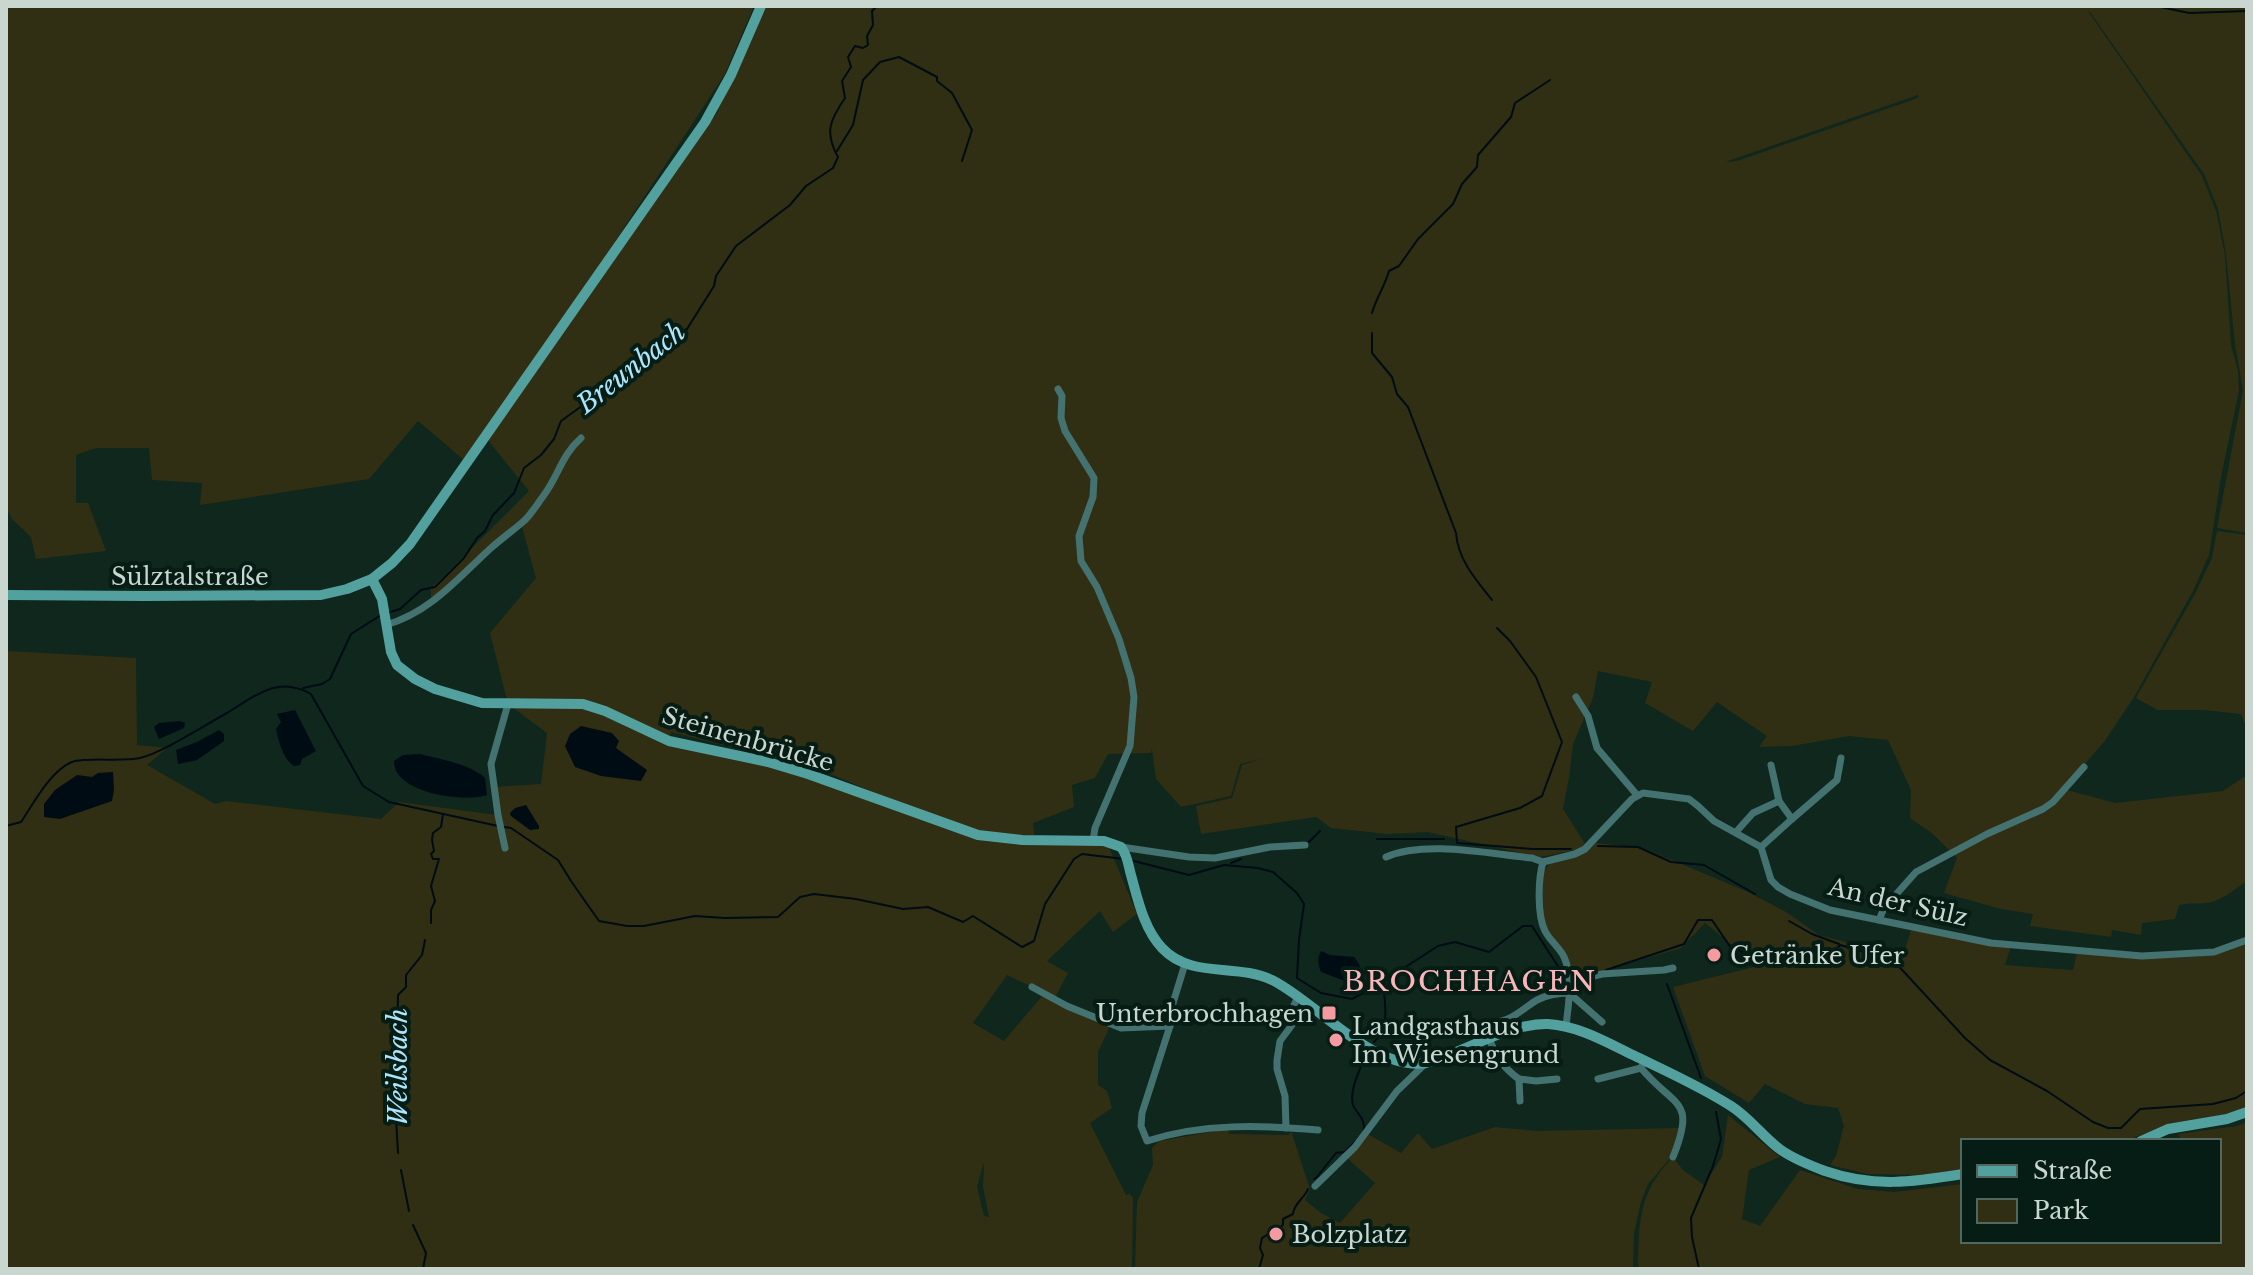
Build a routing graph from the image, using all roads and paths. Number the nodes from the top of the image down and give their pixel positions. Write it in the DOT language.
graph roads {
  1 [pos="761,6"];
  2 [pos="1058,389"];
  3 [pos="581,438"];
  4 [pos="372,579"];
  5 [pos="6,595"];
  6 [pos="385,617"];
  7 [pos="1576,697"];
  8 [pos="508,704"];
  9 [pos="1841,758"];
  10 [pos="1771,765"];
  11 [pos="2084,767"];
  12 [pos="1637,795"];
  13 [pos="1779,801"];
  14 [pos="1792,819"];
  15 [pos="1736,832"];
  16 [pos="1093,841"];
  17 [pos="1305,845"];
  18 [pos="1761,847"];
  19 [pos="505,848"];
  20 [pos="1123,849"];
  21 [pos="1386,857"];
  22 [pos="1543,862"];
  23 [pos="1879,920"];
  24 [pos="2247,940"];
  25 [pos="1185,964"];
  26 [pos="1673,968"];
  27 [pos="1570,982"];
  28 [pos="1032,987"];
  29 [pos="1569,993"];
  30 [pos="1298,997"];
  31 [pos="1502,1021"];
  32 [pos="1602,1022"];
  33 [pos="1170,1026"];
  34 [pos="1566,1027"];
  35 [pos="1489,1039"];
  36 [pos="1426,1063"];
  37 [pos="1643,1064"];
  38 [pos="1519,1079"];
  39 [pos="1557,1079"];
  40 [pos="1598,1079"];
  41 [pos="1520,1101"];
  42 [pos="2247,1112"];
  43 [pos="1286,1128"];
  44 [pos="1318,1130"];
  45 [pos="2146,1139"];
  46 [pos="1673,1157"];
  47 [pos="1961,1174"];
  48 [pos="1315,1186"];
  1 -- 4 [label="main road"];
  2 -- 16 [label="street"];
  3 -- 6 [label="street"];
  4 -- 5 [label="main road, Sülztalstraße"];
  4 -- 6 [label="main road, Steinenbrücke"];
  6 -- 8 [label="main road, Steinenbrücke"];
  7 -- 12 [label="street"];
  8 -- 16 [label="main road, Steinenbrücke"];
  8 -- 19 [label="street"];
  9 -- 14 [label="street"];
  10 -- 13 [label="street"];
  11 -- 23 [label="street"];
  12 -- 15 [label="street"];
  12 -- 22 [label="street"];
  13 -- 14 [label="street"];
  13 -- 15 [label="street"];
  14 -- 18 [label="street"];
  15 -- 18 [label="street"];
  16 -- 20 [label="main road, Steinenbrücke"];
  17 -- 20 [label="street"];
  18 -- 23 [label="street, An der Sülz"];
  20 -- 25 [label="main road"];
  21 -- 22 [label="street"];
  22 -- 27 [label="street"];
  23 -- 24 [label="street, An der Sülz"];
  25 -- 30 [label="main road"];
  25 -- 33 [label="street"];
  26 -- 27 [label="street"];
  27 -- 29 [label="street"];
  28 -- 33 [label="street"];
  29 -- 31 [label="street"];
  29 -- 32 [label="street"];
  29 -- 34 [label="street"];
  30 -- 36 [label="main road"];
  30 -- 43 [label="street"];
  33 -- 43 [label="street"];
  34 -- 35 [label="main road"];
  34 -- 37 [label="main road"];
  35 -- 36 [label="main road"];
  35 -- 38 [label="street"];
  36 -- 48 [label="street"];
  37 -- 40 [label="street"];
  37 -- 46 [label="street"];
  37 -- 47 [label="main road"];
  38 -- 39 [label="street"];
  38 -- 41 [label="street"];
  42 -- 45 [label="main road"];
  43 -- 44 [label="street"];
}
